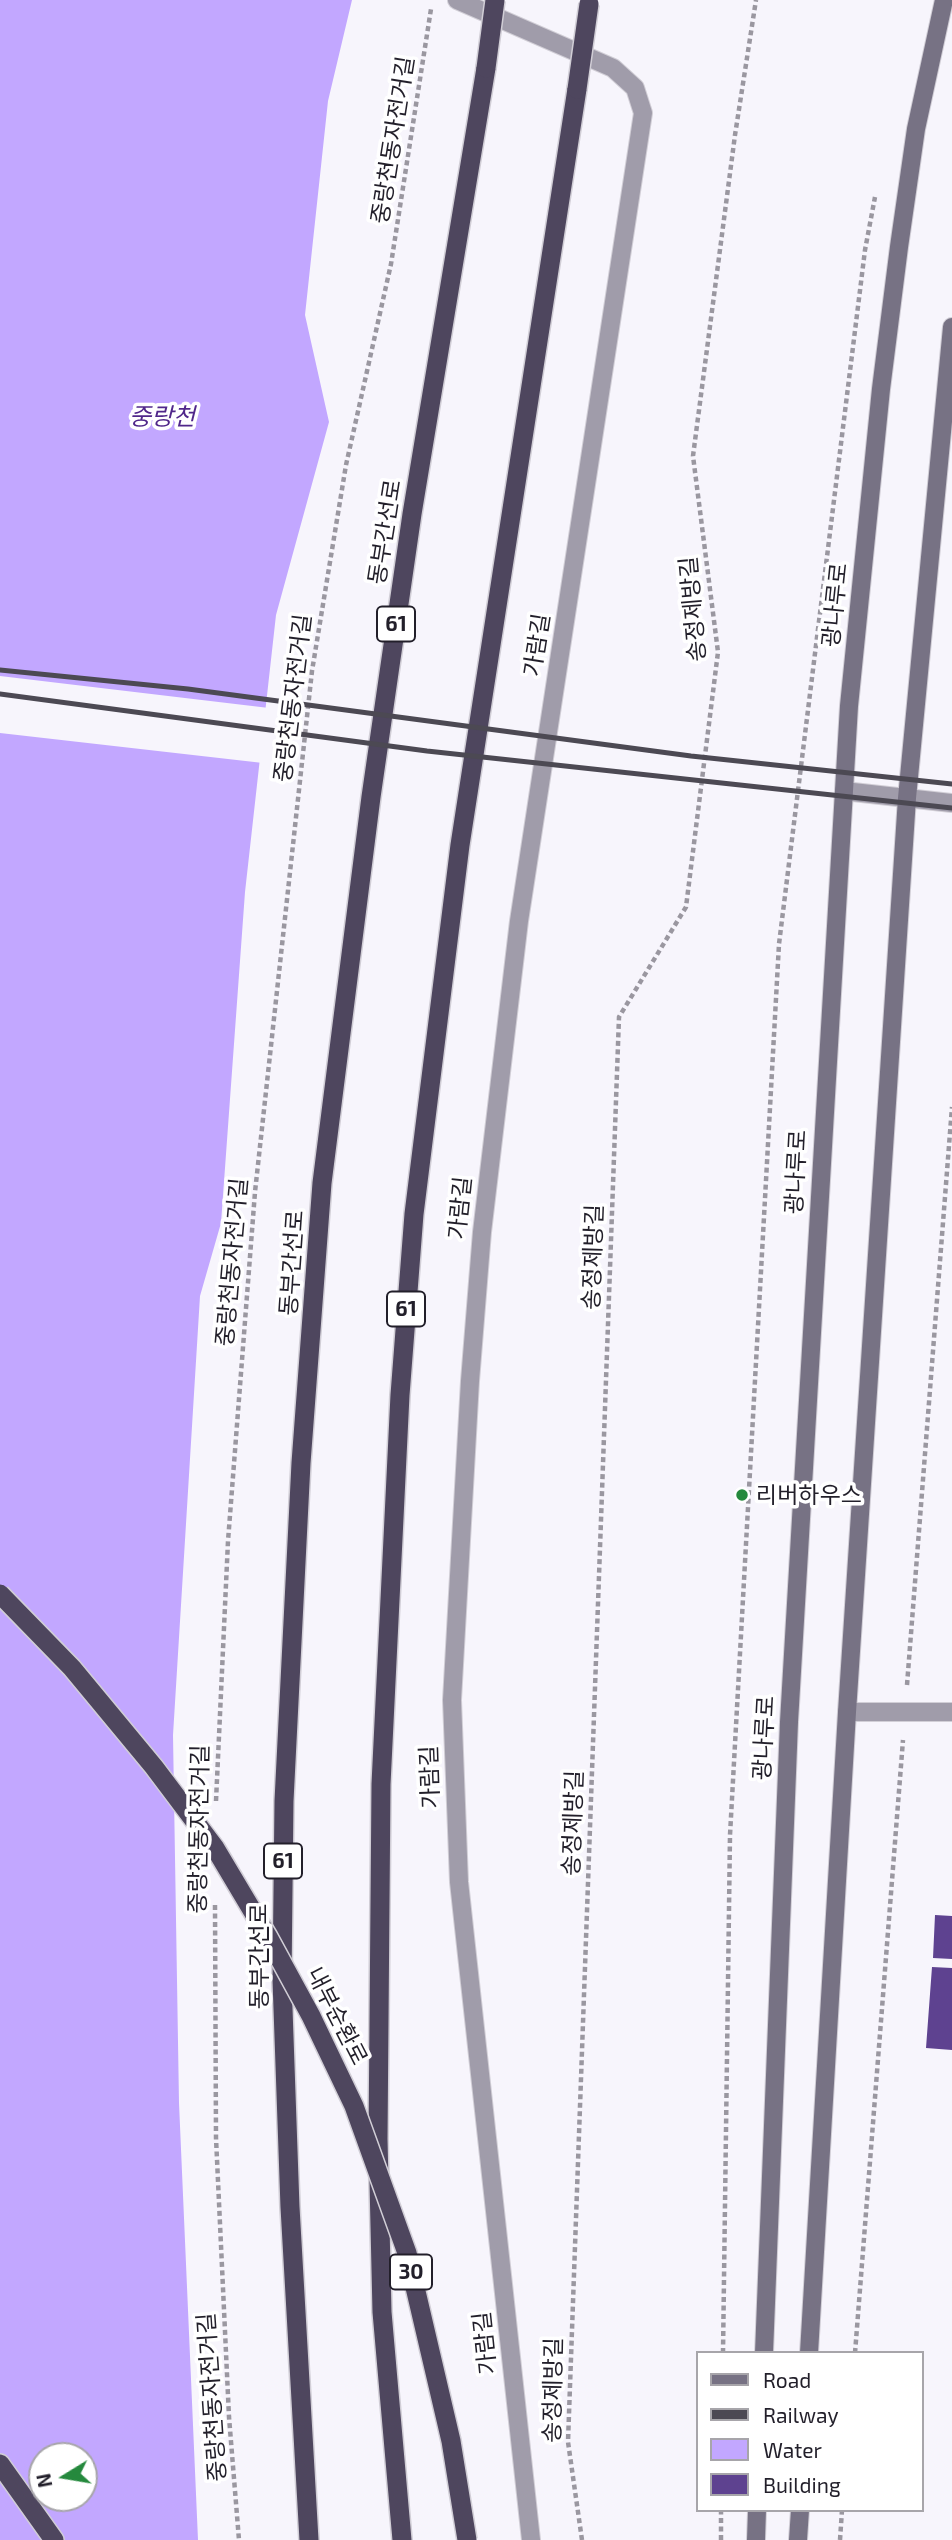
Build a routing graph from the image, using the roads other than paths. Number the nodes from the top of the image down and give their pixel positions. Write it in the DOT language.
graph roads {
  1 [pos="457,0"];
  2 [pos="495,0"];
  3 [pos="944,0"];
  4 [pos="589,2"];
  5 [pos="952,327"];
  6 [pos="948,416"];
  7 [pos="844,791"];
  8 [pos="907,798"];
  9 [pos="952,803"];
  10 [pos="0,1594"];
  11 [pos="847,1712"];
  12 [pos="952,1712"];
  13 [pos="764,2351"];
  14 [pos="809,2351"];
  15 [pos="0,2464"];
  16 [pos="758,2512"];
  17 [pos="800,2512"];
  18 [pos="54,2540"];
  19 [pos="309,2540"];
  20 [pos="402,2540"];
  21 [pos="467,2540"];
  22 [pos="531,2540"];
  23 [pos="756,2540"];
  24 [pos="798,2540"];
  1 -- 22 [label="street, 가람길"];
  2 -- 19 [label="highway, 동부간선로 / 61, bridge"];
  3 -- 7 [label="main road, 광나루로"];
  4 -- 20 [label="highway, 61, bridge"];
  5 -- 6 [label="main road"];
  6 -- 8 [label="main road"];
  7 -- 8 [label="street"];
  7 -- 13 [label="main road, 광나루로"];
  8 -- 9 [label="street"];
  8 -- 11 [label="main road"];
  10 -- 21 [label="highway, 내부순환로 / 30, bridge"];
  11 -- 12 [label="street"];
  11 -- 14 [label="main road"];
  15 -- 18 [label="highway"];
  16 -- 23 [label="main road"];
  17 -- 24 [label="main road"];
}
